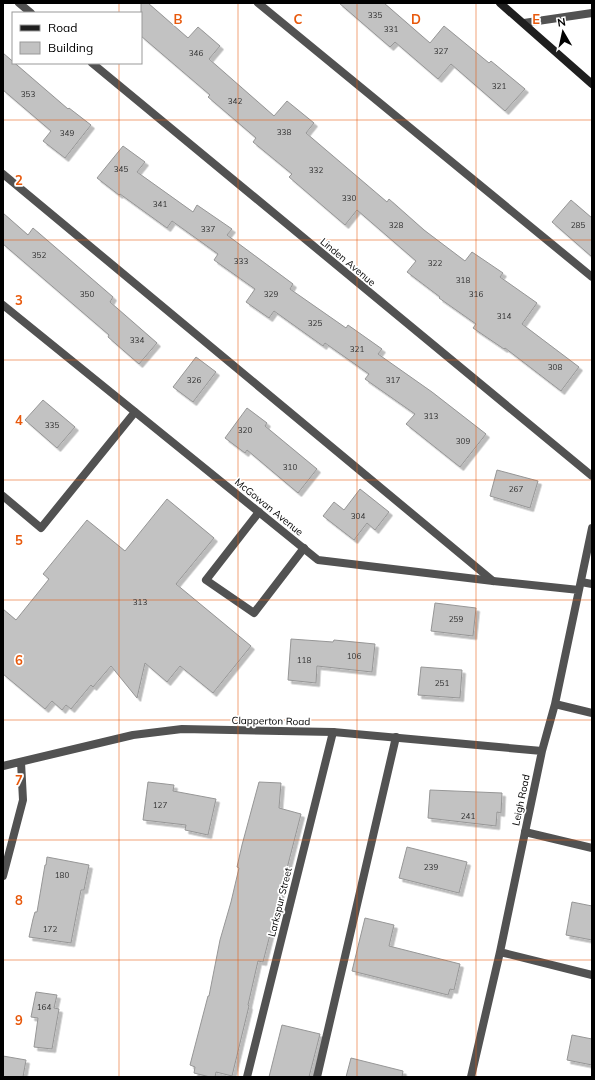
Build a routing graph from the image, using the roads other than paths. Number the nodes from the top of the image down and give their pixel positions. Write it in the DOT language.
graph roads {
  1 [pos="19,3"];
  2 [pos="258,3"];
  3 [pos="500,3"];
  4 [pos="30,12"];
  5 [pos="592,13"];
  6 [pos="524,23"];
  7 [pos="93,64"];
  8 [pos="592,84"];
  9 [pos="3,174"];
  10 [pos="592,277"];
  11 [pos="3,305"];
  12 [pos="135,412"];
  13 [pos="592,476"];
  14 [pos="3,496"];
  15 [pos="259,512"];
  16 [pos="592,528"];
  17 [pos="304,548"];
  18 [pos="492,581"];
  19 [pos="592,584"];
  20 [pos="580,586"];
  21 [pos="555,704"];
  22 [pos="592,713"];
  23 [pos="333,732"];
  24 [pos="396,737"];
  25 [pos="542,751"];
  26 [pos="21,762"];
  27 [pos="3,766"];
  28 [pos="525,832"];
  29 [pos="592,848"];
  30 [pos="3,876"];
  31 [pos="500,952"];
  32 [pos="592,975"];
  33 [pos="247,1077"];
  34 [pos="317,1077"];
  35 [pos="471,1077"];
  1 -- 4 [label="street"];
  2 -- 10 [label="street"];
  3 -- 6 [label="main road"];
  5 -- 6 [label="street"];
  6 -- 8 [label="main road"];
  7 -- 13 [label="street, Linden Avenue"];
  9 -- 18 [label="street"];
  11 -- 12 [label="street, McGowan Avenue"];
  12 -- 14 [label="street"];
  12 -- 15 [label="street, McGowan Avenue"];
  15 -- 17 [label="street, McGowan Avenue"];
  15 -- 17 [label="street"];
  16 -- 20 [label="street, Leigh Road"];
  17 -- 18 [label="street, McGowan Avenue"];
  18 -- 20 [label="street, McGowan Avenue"];
  19 -- 20 [label="street, McGowan Avenue"];
  20 -- 21 [label="street, Leigh Road"];
  21 -- 22 [label="street"];
  21 -- 25 [label="street, Leigh Road"];
  23 -- 24 [label="street, Clapperton Road"];
  23 -- 26 [label="street, Clapperton Road"];
  23 -- 33 [label="street, Larkspur Street"];
  24 -- 25 [label="street, Clapperton Road"];
  24 -- 34 [label="street"];
  25 -- 28 [label="street, Leigh Road"];
  26 -- 27 [label="street, Clapperton Road"];
  26 -- 30 [label="street"];
  28 -- 29 [label="street"];
  28 -- 31 [label="street, Leigh Road"];
  31 -- 32 [label="street"];
  31 -- 35 [label="street, Leigh Road"];
}
